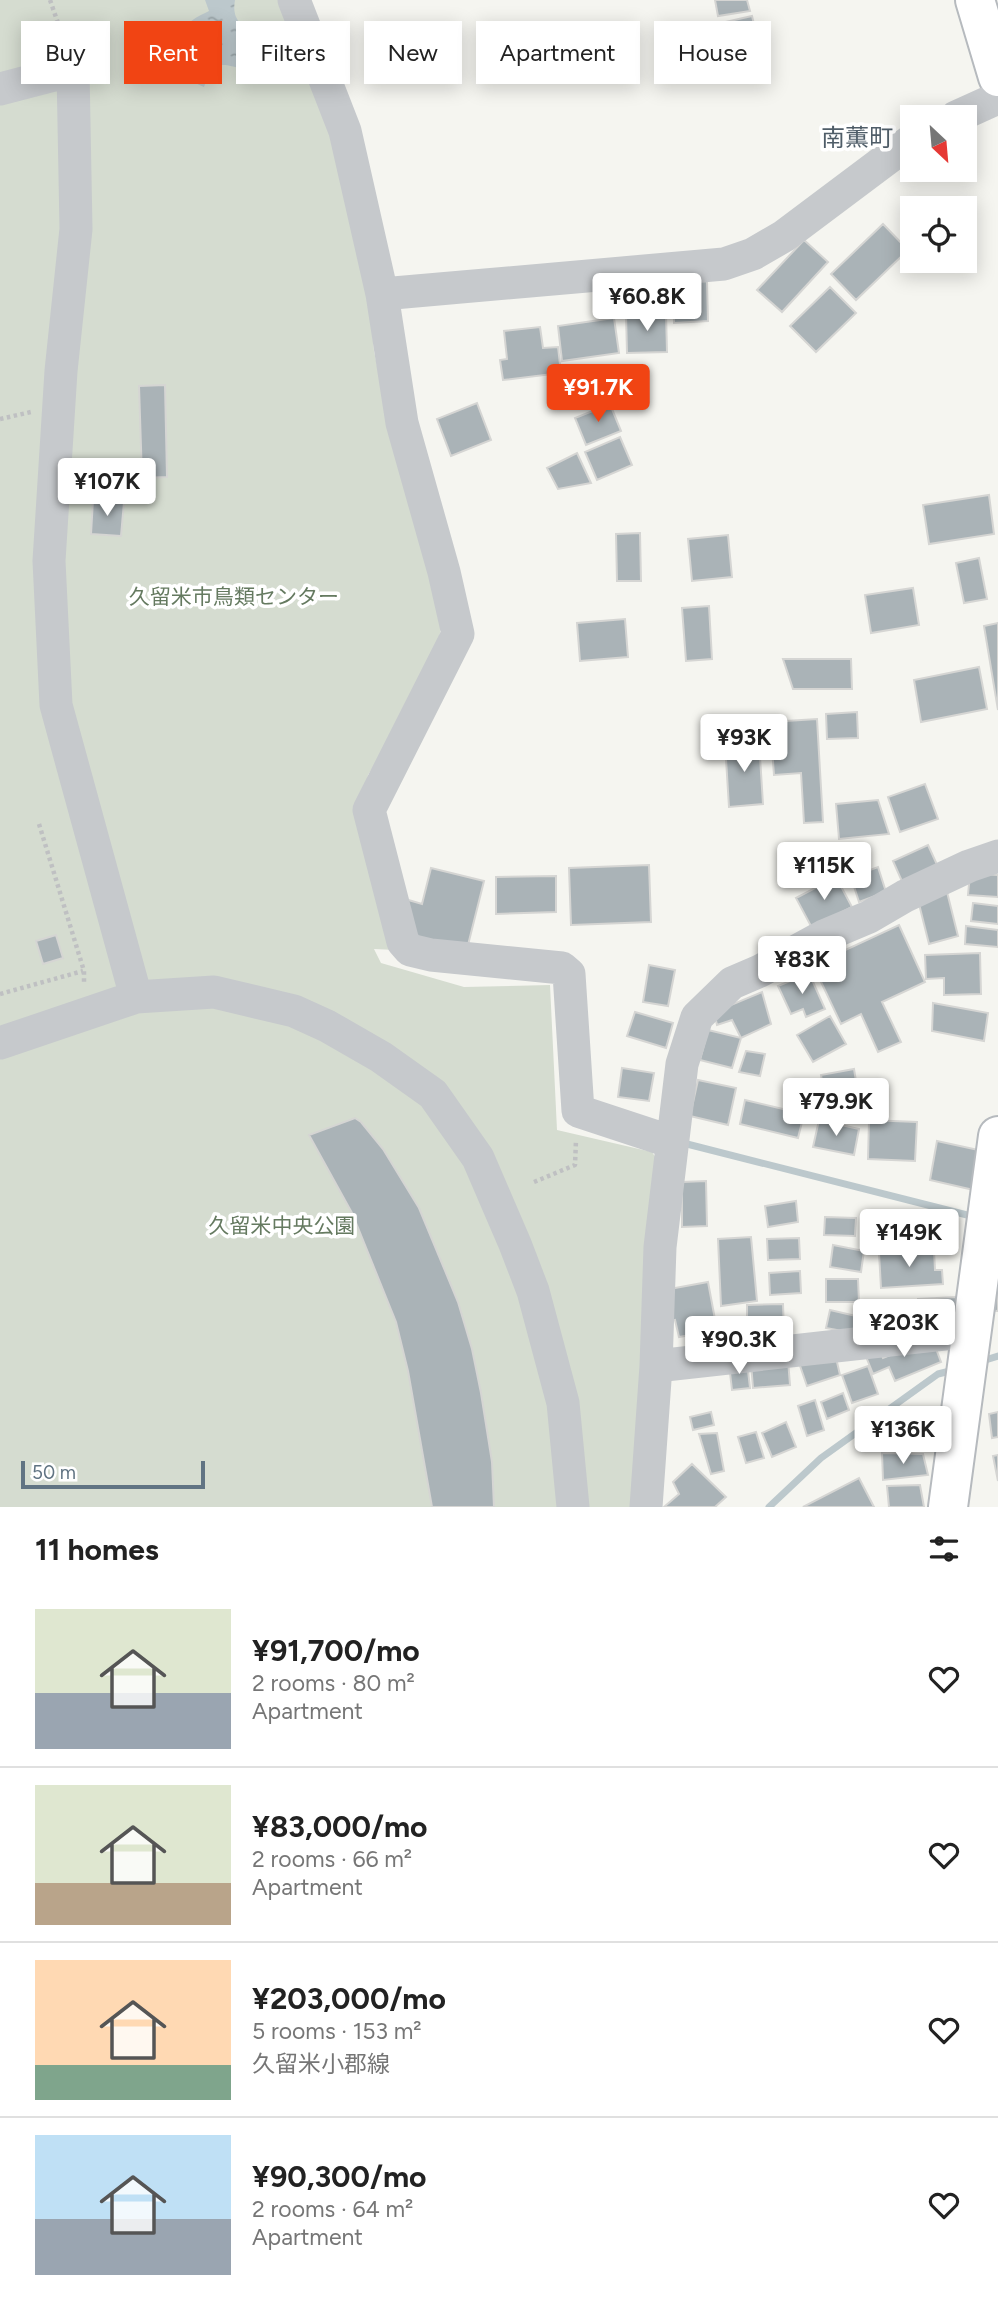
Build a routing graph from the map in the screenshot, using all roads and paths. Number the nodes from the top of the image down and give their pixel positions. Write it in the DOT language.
graph roads {
  1 [pos="51,0"];
  2 [pos="294,0"];
  3 [pos="975,0"];
  4 [pos="58,21"];
  5 [pos="998,77"];
  6 [pos="21,84"];
  7 [pos="74,84"];
  8 [pos="0,89"];
  9 [pos="998,98"];
  10 [pos="977,108"];
  11 [pos="900,149"];
  12 [pos="382,294"];
  13 [pos="39,824"];
  14 [pos="998,856"];
  15 [pos="84,971"];
  16 [pos="0,994"];
  17 [pos="136,997"];
  18 [pos="86,1013"];
  19 [pos="0,1043"];
  20 [pos="578,1111"];
  21 [pos="998,1136"];
  22 [pos="672,1142"];
  23 [pos="534,1182"];
  24 [pos="994,1189"];
  25 [pos="972,1331"];
  26 [pos="656,1366"];
  27 [pos="573,1507"];
  28 [pos="646,1507"];
  29 [pos="948,1507"];
  1 -- 4 [label="path"];
  2 -- 12 [label="street"];
  3 -- 5 [label="main road"];
  6 -- 8 [label="street"];
  7 -- 17 [label="street"];
  9 -- 10 [label="street"];
  11 -- 12 [label="street"];
  12 -- 20 [label="street"];
  13 -- 15 [label="path"];
  14 -- 22 [label="street"];
  15 -- 16 [label="path"];
  15 -- 18 [label="path"];
  17 -- 18 [label="street"];
  17 -- 27 [label="street"];
  18 -- 19 [label="street"];
  20 -- 22 [label="street"];
  20 -- 23 [label="path"];
  21 -- 24 [label="main road"];
  22 -- 26 [label="street"];
  24 -- 25 [label="main road"];
  25 -- 26 [label="street"];
  25 -- 29 [label="main road"];
  26 -- 28 [label="street"];
}
